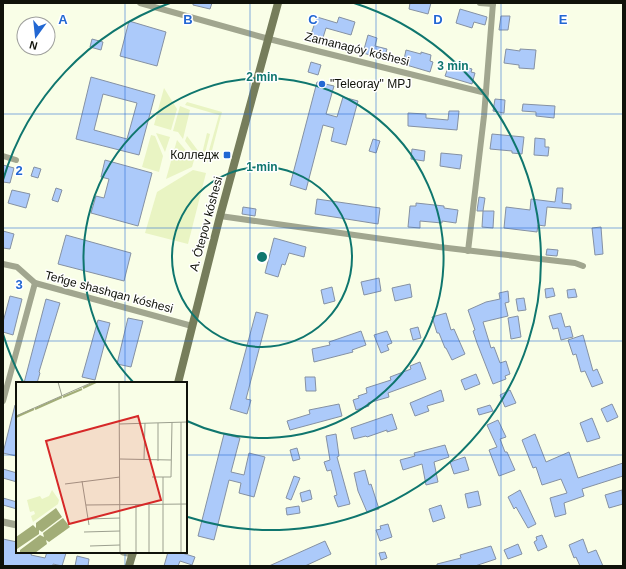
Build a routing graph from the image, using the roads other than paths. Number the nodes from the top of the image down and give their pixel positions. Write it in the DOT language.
graph roads {
  1 [pos="140,3"];
  2 [pos="169,3"];
  3 [pos="278,3"];
  4 [pos="480,3"];
  5 [pos="493,3"];
  6 [pos="167,11"];
  7 [pos="269,39"];
  8 [pos="486,93"];
  9 [pos="3,156"];
  10 [pos="16,160"];
  11 [pos="220,216"];
  12 [pos="468,251"];
  13 [pos="3,264"];
  14 [pos="583,266"];
  15 [pos="35,283"];
  16 [pos="192,326"];
  17 [pos="178,382"];
  18 [pos="3,401"];
  19 [pos="3,522"];
  20 [pos="16,526"];
  21 [pos="133,553"];
  22 [pos="129,566"];
  1 -- 6 [label="street, Zamanagóy kóshesi"];
  2 -- 6 [label="street"];
  3 -- 7 [label="main road, A. Ótepov kóshesi"];
  4 -- 5 [label="street"];
  5 -- 8 [label="street"];
  6 -- 7 [label="street, Zamanagóy kóshesi"];
  7 -- 8 [label="street, Zamanagóy kóshesi"];
  7 -- 11 [label="main road, A. Ótepov kóshesi"];
  8 -- 12 [label="street"];
  9 -- 10 [label="street"];
  11 -- 12 [label="street"];
  11 -- 16 [label="main road, A. Ótepov kóshesi"];
  12 -- 14 [label="street"];
  13 -- 15 [label="street, Teńge shashqan kóshesi"];
  15 -- 16 [label="street, Teńge shashqan kóshesi"];
  15 -- 18 [label="street"];
  16 -- 17 [label="main road, A. Ótepov kóshesi"];
  19 -- 20 [label="street"];
  21 -- 22 [label="main road"];
}
